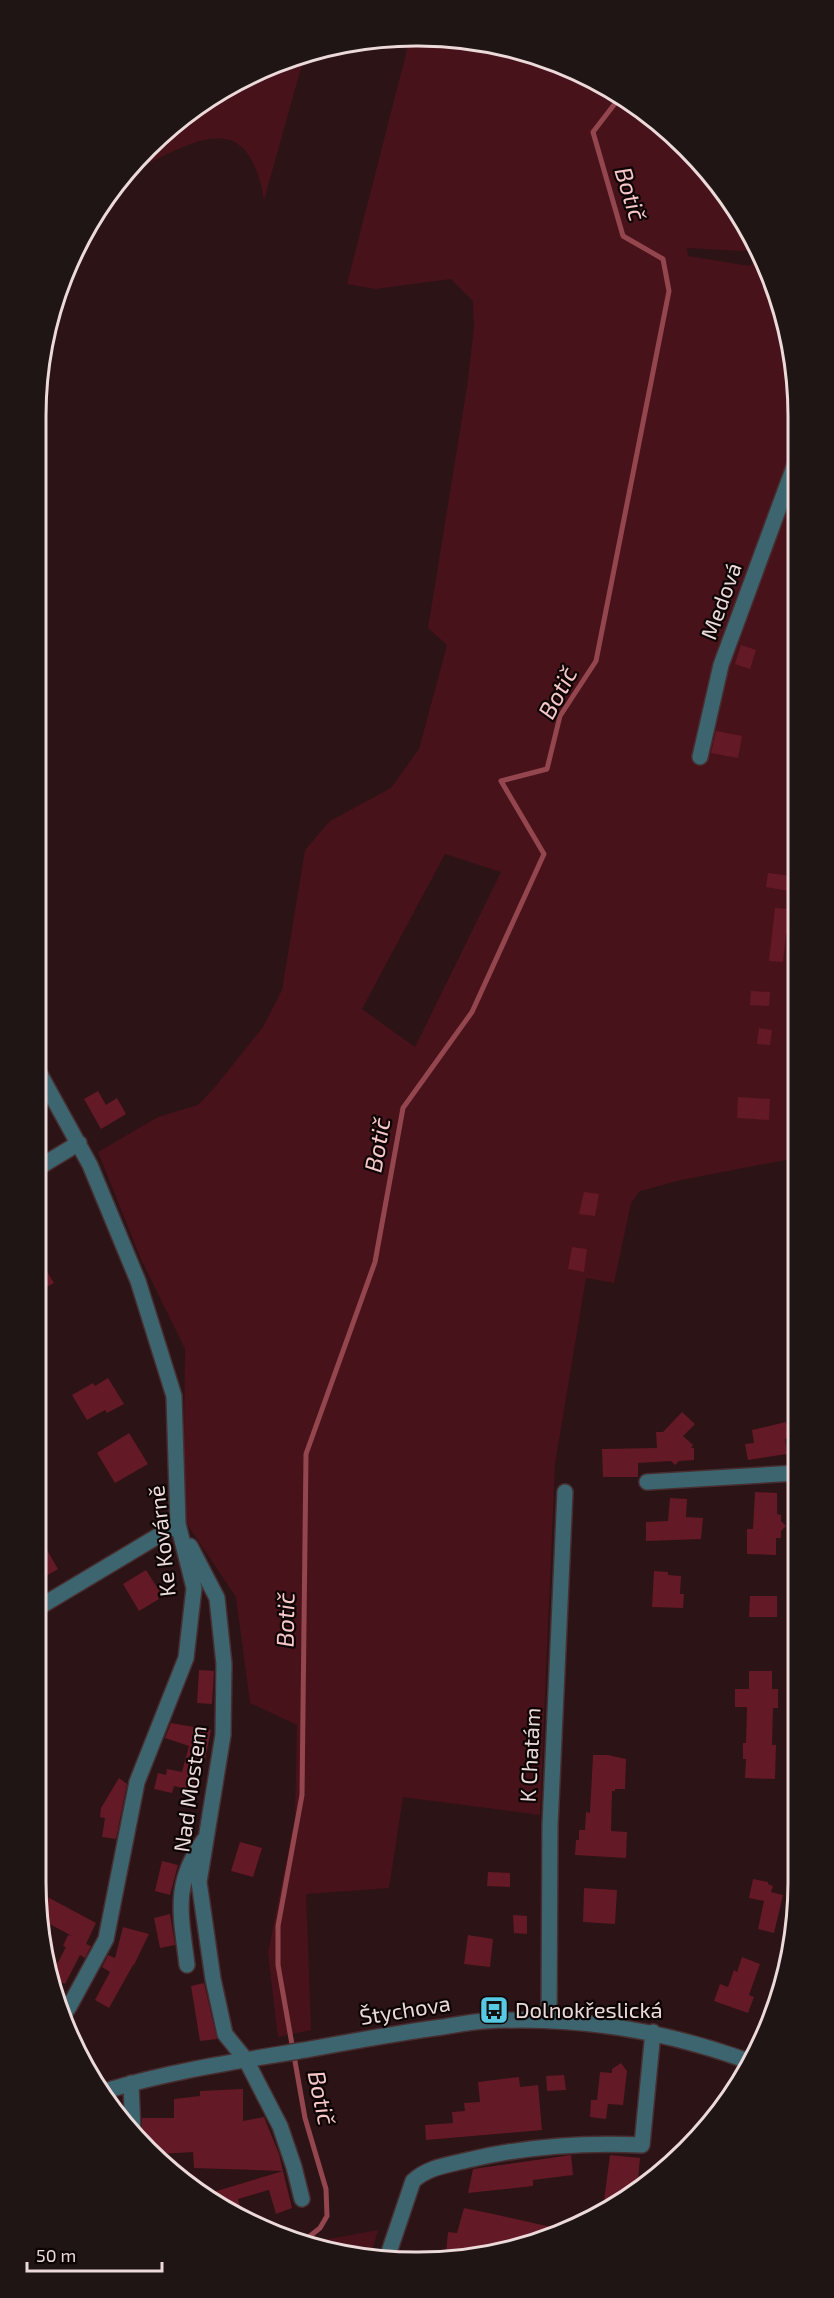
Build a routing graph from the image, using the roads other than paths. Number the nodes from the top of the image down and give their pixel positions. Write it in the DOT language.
graph roads {
  1 [pos="788,483"];
  2 [pos="700,757"];
  3 [pos="46,1085"];
  4 [pos="79,1143"];
  5 [pos="46,1163"];
  6 [pos="788,1474"];
  7 [pos="647,1482"];
  8 [pos="565,1492"];
  9 [pos="178,1524"];
  10 [pos="46,1603"];
  11 [pos="208,1836"];
  12 [pos="187,1965"];
  13 [pos="69,2007"];
  14 [pos="549,2020"];
  15 [pos="653,2032"];
  16 [pos="253,2059"];
  17 [pos="742,2059"];
  18 [pos="131,2083"];
  19 [pos="111,2089"];
  20 [pos="132,2118"];
  21 [pos="302,2199"];
  22 [pos="390,2251"];
  1 -- 2 [label="street, Medová"];
  3 -- 4 [label="street, Ke Kovárně"];
  4 -- 5 [label="street"];
  4 -- 9 [label="street, Ke Kovárně"];
  6 -- 7 [label="street"];
  8 -- 14 [label="street, K Chatám"];
  9 -- 10 [label="street"];
  9 -- 11 [label="street, Nad Mostem"];
  9 -- 13 [label="street, Ke Kovárně"];
  11 -- 12 [label="street"];
  11 -- 16 [label="street, Nad Mostem"];
  14 -- 15 [label="street, Štychova"];
  14 -- 16 [label="street, Štychova"];
  15 -- 17 [label="street, Štychova"];
  15 -- 22 [label="street"];
  16 -- 18 [label="street, Štychova"];
  16 -- 21 [label="street, Nad Mostem"];
  18 -- 19 [label="street, Štychova"];
  18 -- 20 [label="street"];
}
